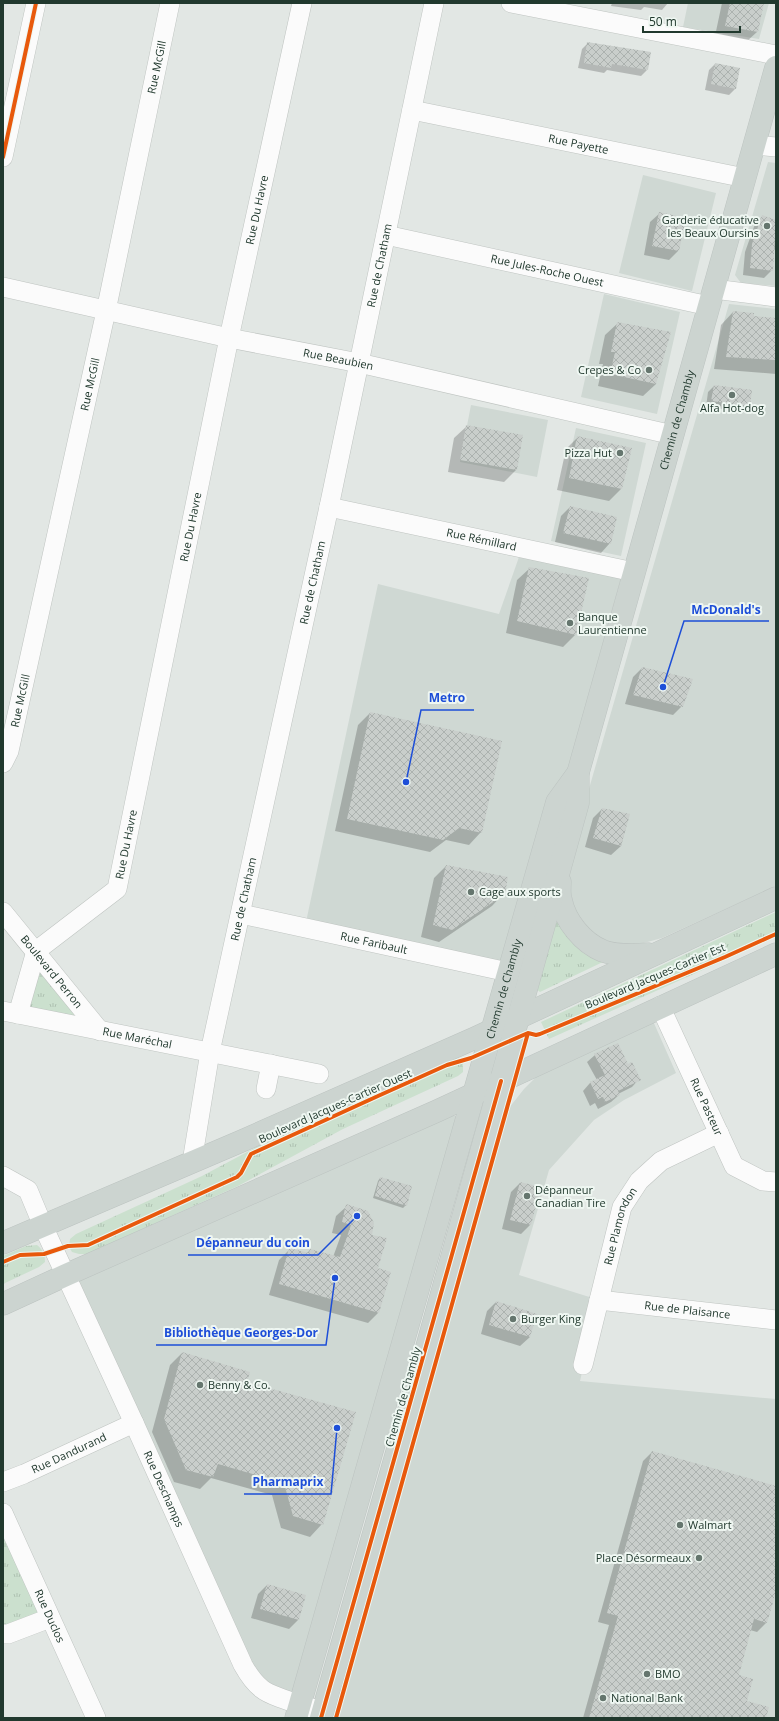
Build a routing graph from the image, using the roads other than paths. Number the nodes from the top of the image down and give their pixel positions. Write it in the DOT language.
graph roads {
  1 [pos="36,3"];
  2 [pos="170,3"];
  3 [pos="302,3"];
  4 [pos="434,3"];
  5 [pos="511,3"];
  6 [pos="776,55"];
  7 [pos="776,67"];
  8 [pos="412,110"];
  9 [pos="754,145"];
  10 [pos="776,147"];
  11 [pos="3,156"];
  12 [pos="745,178"];
  13 [pos="386,235"];
  14 [pos="3,288"];
  15 [pos="711,297"];
  16 [pos="776,297"];
  17 [pos="106,311"];
  18 [pos="229,338"];
  19 [pos="359,363"];
  20 [pos="673,435"];
  21 [pos="329,507"];
  22 [pos="634,572"];
  23 [pos="3,763"];
  24 [pos="578,773"];
  25 [pos="560,870"];
  26 [pos="776,898"];
  27 [pos="3,912"];
  28 [pos="241,914"];
  29 [pos="36,951"];
  30 [pos="654,954"];
  31 [pos="776,954"];
  32 [pos="508,972"];
  33 [pos="660,1006"];
  34 [pos="11,1012"];
  35 [pos="519,1017"];
  36 [pos="100,1031"];
  37 [pos="491,1031"];
  38 [pos="210,1052"];
  39 [pos="271,1064"];
  40 [pos="319,1074"];
  41 [pos="501,1082"];
  42 [pos="266,1089"];
  43 [pos="473,1094"];
  44 [pos="437,1110"];
  45 [pos="464,1128"];
  46 [pos="719,1133"];
  47 [pos="192,1162"];
  48 [pos="3,1176"];
  49 [pos="776,1182"];
  50 [pos="43,1226"];
  51 [pos="3,1243"];
  52 [pos="66,1275"];
  53 [pos="599,1300"];
  54 [pos="3,1304"];
  55 [pos="776,1320"];
  56 [pos="583,1365"];
  57 [pos="134,1423"];
  58 [pos="3,1482"];
  59 [pos="3,1513"];
  60 [pos="50,1618"];
  61 [pos="3,1634"];
  62 [pos="298,1711"];
  63 [pos="322,1715"];
  64 [pos="96,1718"];
  1 -- 11 [label="street"];
  2 -- 17 [label="street, Rue McGill"];
  3 -- 18 [label="street, Rue Du Havre"];
  4 -- 8 [label="street, Rue de Chatham"];
  5 -- 6 [label="street"];
  7 -- 9 [label="main road, Chemin de Chambly"];
  8 -- 12 [label="street, Rue Payette"];
  8 -- 13 [label="street, Rue de Chatham"];
  9 -- 10 [label="street"];
  9 -- 12 [label="main road, Chemin de Chambly"];
  12 -- 15 [label="main road, Chemin de Chambly"];
  13 -- 15 [label="street, Rue Jules-Roche Ouest"];
  13 -- 19 [label="street, Rue de Chatham"];
  14 -- 17 [label="street, Rue Beaubien"];
  15 -- 16 [label="street, Rue Jules-Roche Ouest"];
  15 -- 20 [label="main road, Chemin de Chambly"];
  17 -- 18 [label="street, Rue Beaubien"];
  17 -- 23 [label="street, Rue McGill"];
  18 -- 19 [label="street, Rue Beaubien"];
  18 -- 29 [label="street, Rue Du Havre"];
  19 -- 20 [label="street, Rue Beaubien"];
  19 -- 21 [label="street, Rue de Chatham"];
  20 -- 22 [label="main road, Chemin de Chambly"];
  21 -- 22 [label="street, Rue Rémillard"];
  21 -- 28 [label="street, Rue de Chatham"];
  22 -- 24 [label="main road, Chemin de Chambly"];
  24 -- 25 [label="main road, Chemin de Chambly"];
  24 -- 32 [label="main road, Chemin de Chambly"];
  25 -- 30 [label="main road"];
  25 -- 35 [label="main road, Chemin de Chambly"];
  26 -- 30 [label="main road, Boulevard Jacques-Cartier Est"];
  27 -- 29 [label="street, Boulevard Perron"];
  28 -- 32 [label="street, Rue Faribault"];
  28 -- 38 [label="street, Rue de Chatham"];
  29 -- 34 [label="street"];
  29 -- 36 [label="street, Boulevard Perron"];
  30 -- 35 [label="main road, Boulevard Jacques-Cartier Est"];
  31 -- 33 [label="main road"];
  32 -- 37 [label="main road, Chemin de Chambly"];
  33 -- 41 [label="main road"];
  33 -- 46 [label="street, Rue Pasteur"];
  34 -- 36 [label="street, Rue Maréchal"];
  35 -- 37 [label="main road, Boulevard Jacques-Cartier Est"];
  35 -- 41 [label="main road, Chemin de Chambly"];
  36 -- 38 [label="street, Rue Maréchal"];
  37 -- 43 [label="main road, Chemin de Chambly"];
  37 -- 47 [label="main road, Boulevard Jacques-Cartier Ouest"];
  38 -- 39 [label="street, Rue Maréchal"];
  38 -- 47 [label="street, Rue de Chatham"];
  39 -- 40 [label="street, Rue Maréchal"];
  39 -- 42 [label="street"];
  41 -- 43 [label="main road"];
  41 -- 63 [label="main road, Chemin de Chambly"];
  43 -- 44 [label="main road"];
  43 -- 45 [label="main road, Chemin de Chambly"];
  44 -- 45 [label="main road"];
  44 -- 52 [label="main road"];
  45 -- 62 [label="main road, Chemin de Chambly"];
  46 -- 49 [label="street, Rue Pasteur"];
  46 -- 53 [label="street, Rue Plamondon"];
  47 -- 50 [label="main road, Boulevard Jacques-Cartier Ouest"];
  48 -- 50 [label="street, Rue Deschamps"];
  50 -- 51 [label="main road, Boulevard Jacques-Cartier Ouest"];
  50 -- 52 [label="street, Rue Deschamps"];
  52 -- 54 [label="main road"];
  52 -- 57 [label="street, Rue Deschamps"];
  53 -- 55 [label="street, Rue de Plaisance"];
  53 -- 56 [label="street, Rue Plamondon"];
  57 -- 58 [label="street, Rue Dandurand"];
  57 -- 62 [label="street, Rue Deschamps"];
  59 -- 60 [label="street, Rue Duclos"];
  60 -- 61 [label="street"];
  60 -- 64 [label="street, Rue Duclos"];
  62 -- 63 [label="street, Rue Deschamps"];
}
